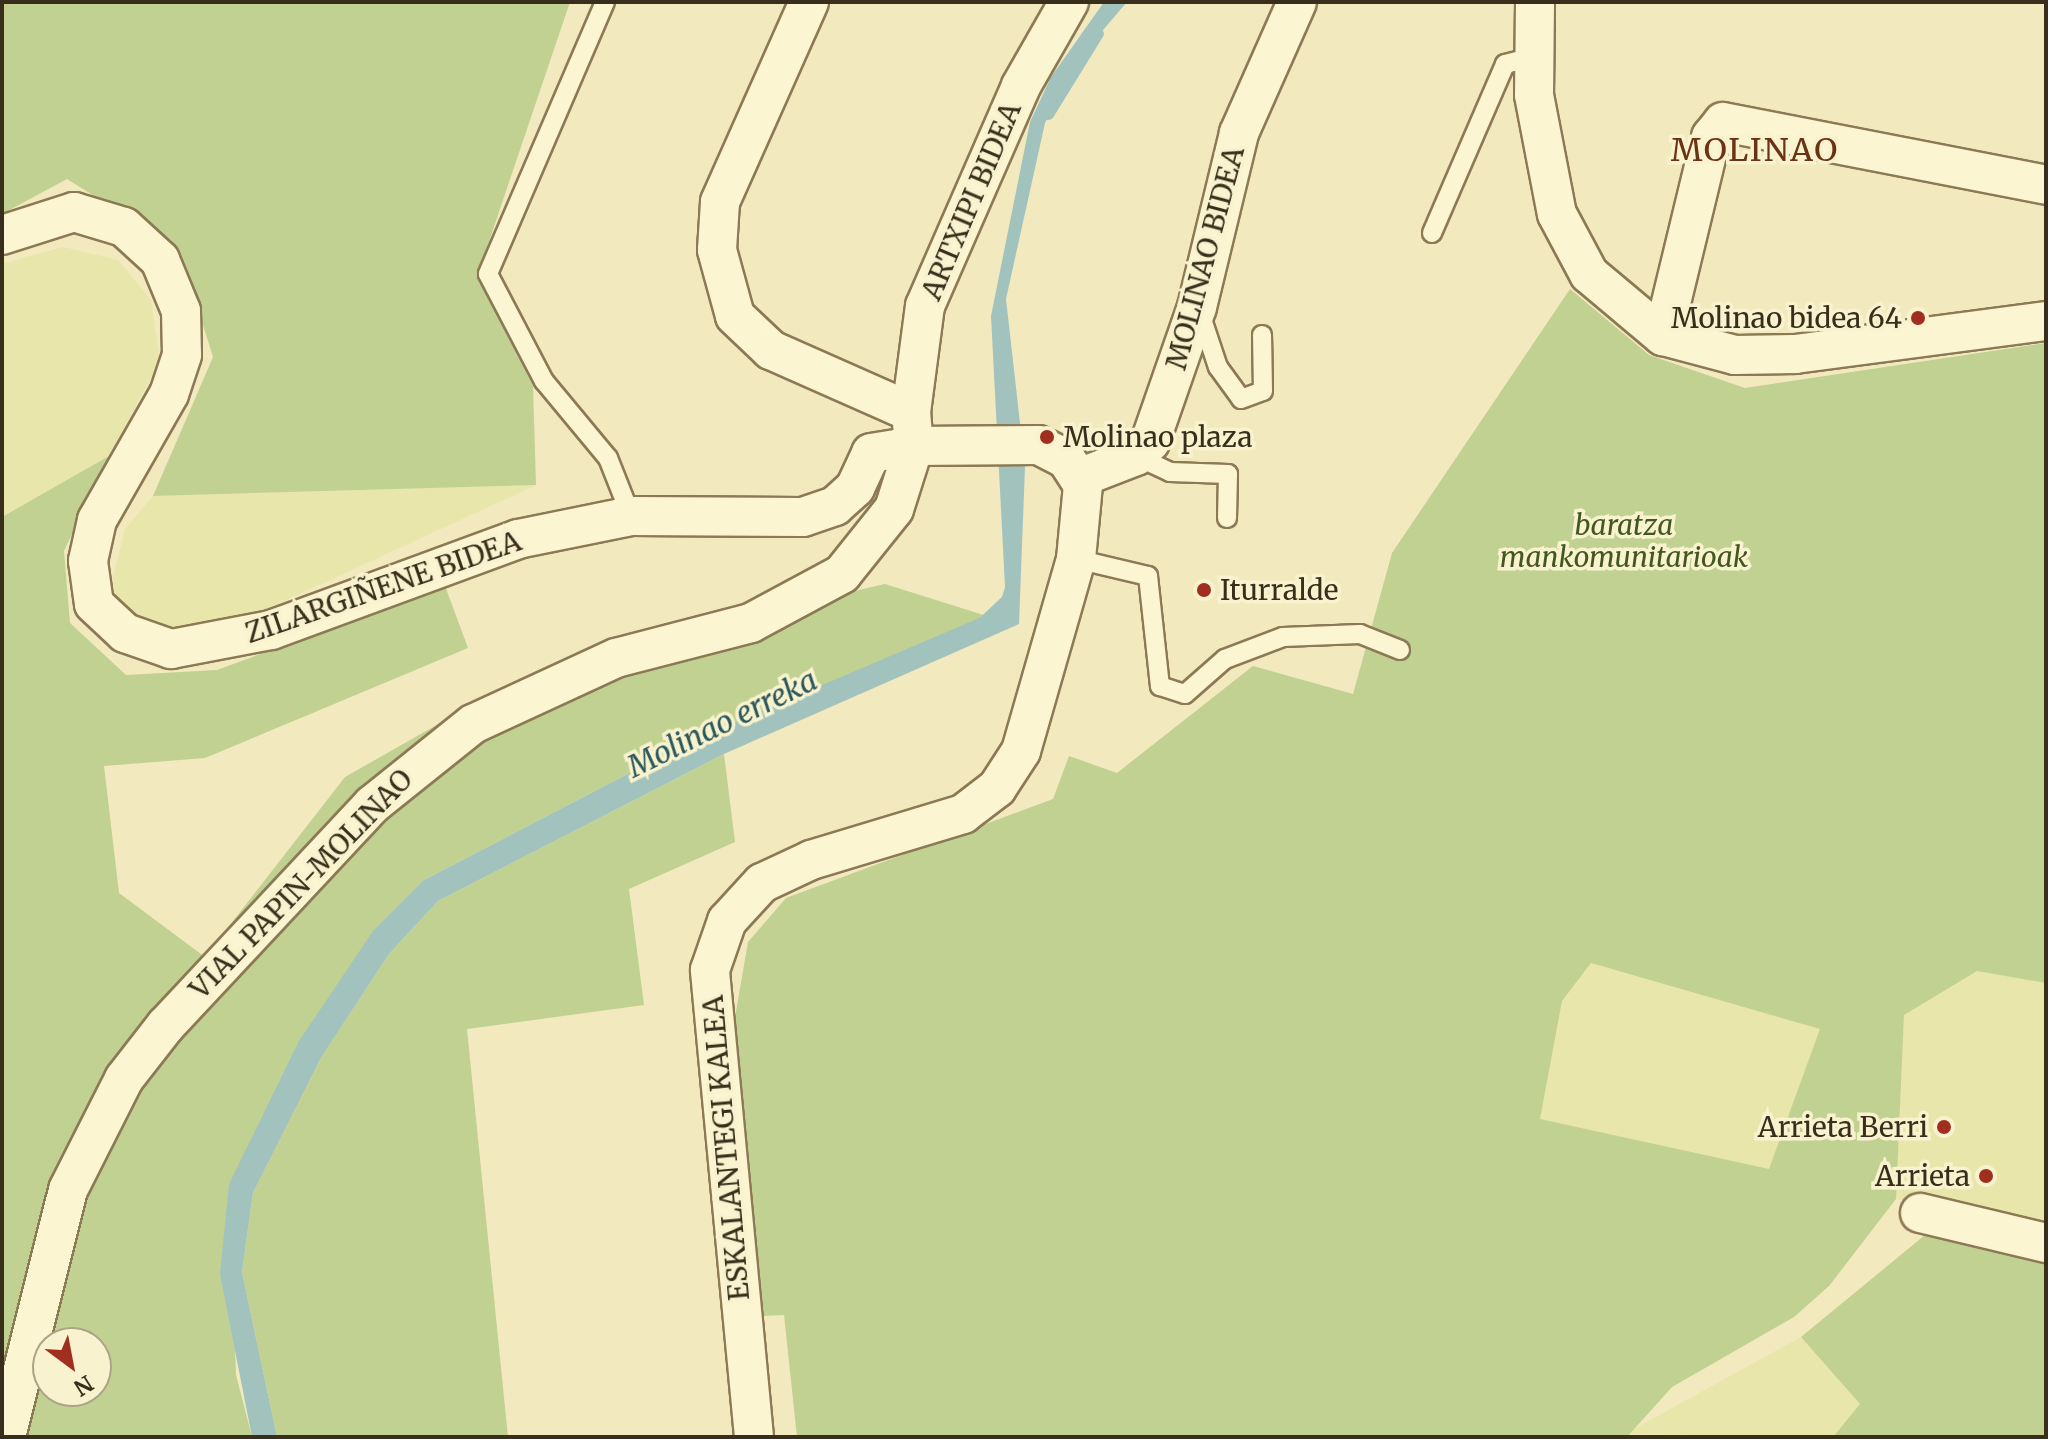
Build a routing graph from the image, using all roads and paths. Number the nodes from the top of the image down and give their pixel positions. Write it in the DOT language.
graph roads {
  1 [pos="605,2"];
  2 [pos="809,2"];
  3 [pos="1069,2"];
  4 [pos="1297,2"];
  5 [pos="1535,2"];
  6 [pos="1534,57"];
  7 [pos="2046,185"];
  8 [pos="1432,233"];
  9 [pos="2,235"];
  10 [pos="1197,307"];
  11 [pos="2046,321"];
  12 [pos="1262,335"];
  13 [pos="1663,336"];
  14 [pos="912,429"];
  15 [pos="1136,456"];
  16 [pos="1079,478"];
  17 [pos="631,516"];
  18 [pos="1227,518"];
  19 [pos="1076,559"];
  20 [pos="1400,650"];
  21 [pos="1920,1213"];
  22 [pos="2046,1243"];
  23 [pos="6,1437"];
  24 [pos="754,1437"];
  1 -- 17 [label="lane"];
  2 -- 14 [label="street"];
  3 -- 14 [label="street, ARTXIPI BIDEA"];
  4 -- 10 [label="street, MOLINAO BIDEA"];
  5 -- 6 [label="street"];
  6 -- 8 [label="lane"];
  6 -- 13 [label="street"];
  7 -- 13 [label="street"];
  9 -- 17 [label="street, ZILARGIÑENE BIDEA"];
  10 -- 12 [label="lane"];
  10 -- 15 [label="street, MOLINAO BIDEA"];
  11 -- 13 [label="street"];
  14 -- 16 [label="street"];
  14 -- 17 [label="street, ZILARGIÑENE BIDEA"];
  14 -- 23 [label="street, VIAL PAPIN-MOLINAO"];
  15 -- 16 [label="street"];
  15 -- 18 [label="lane"];
  16 -- 19 [label="street, ESKALANTEGI KALEA"];
  19 -- 20 [label="lane"];
  19 -- 24 [label="street, ESKALANTEGI KALEA"];
  21 -- 22 [label="street"];
}
